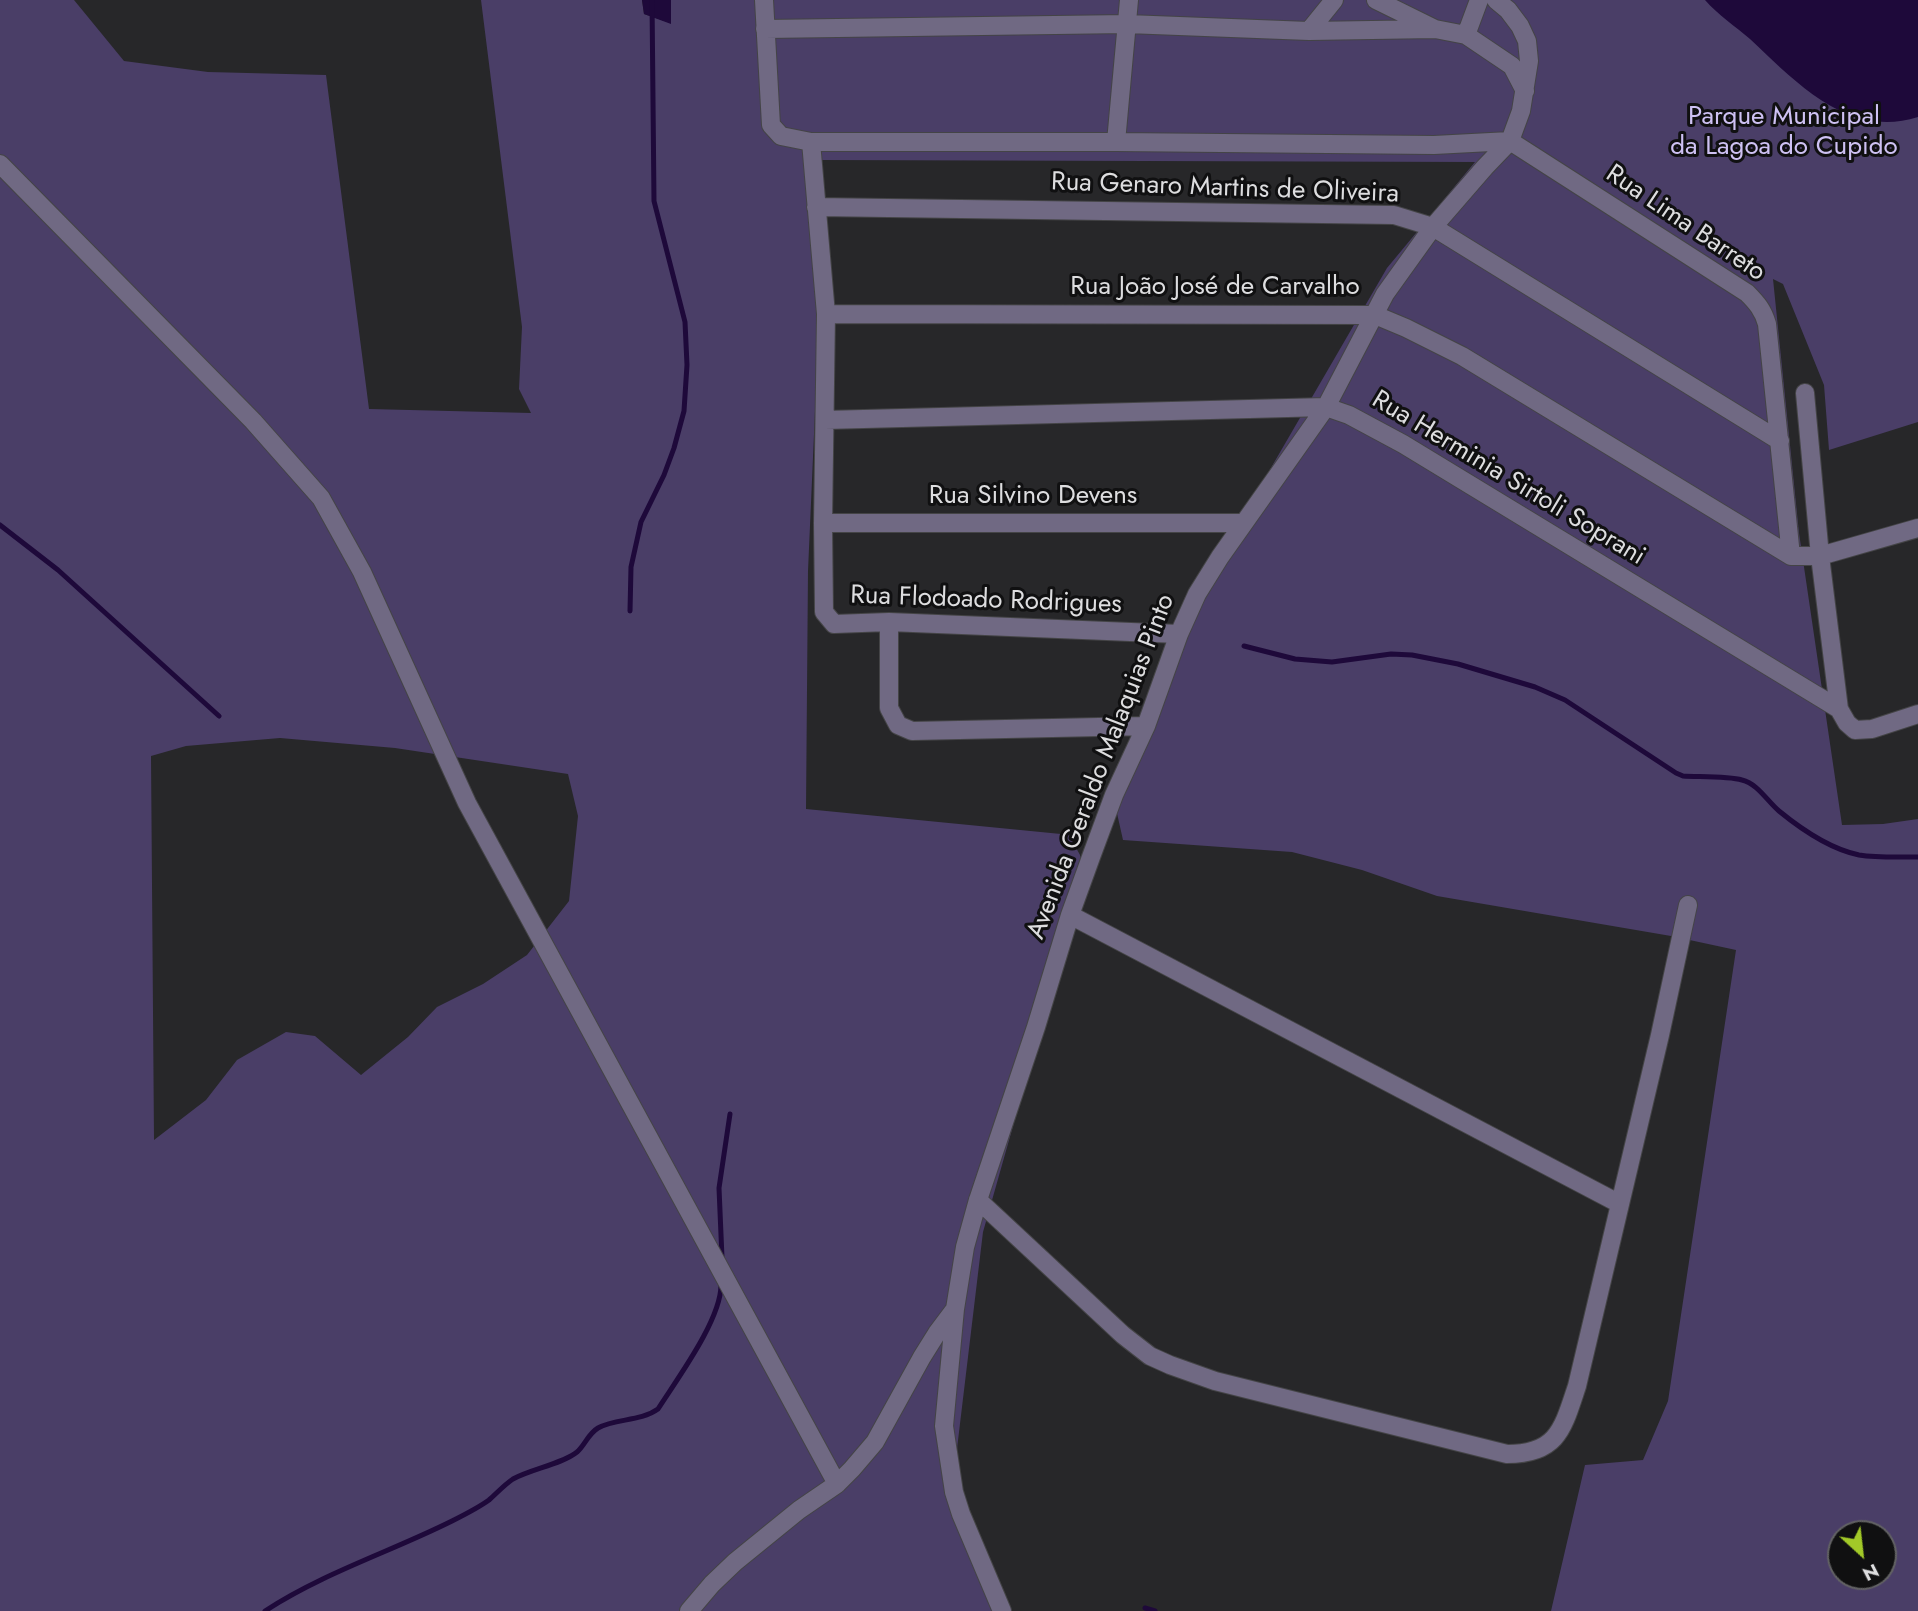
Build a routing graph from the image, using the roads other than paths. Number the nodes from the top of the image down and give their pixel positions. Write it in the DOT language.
graph roads {
  1 [pos="764,0"];
  2 [pos="1129,0"];
  3 [pos="1334,0"];
  4 [pos="1376,0"];
  5 [pos="1479,0"];
  6 [pos="1496,0"];
  7 [pos="1127,24"];
  8 [pos="765,29"];
  9 [pos="1435,29"];
  10 [pos="1309,31"];
  11 [pos="1466,35"];
  12 [pos="1525,90"];
  13 [pos="1510,141"];
  14 [pos="811,142"];
  15 [pos="1116,142"];
  16 [pos="0,164"];
  17 [pos="816,207"];
  18 [pos="1433,227"];
  19 [pos="826,314"];
  20 [pos="1375,315"];
  21 [pos="1805,393"];
  22 [pos="1326,407"];
  23 [pos="825,420"];
  24 [pos="1780,441"];
  25 [pos="823,523"];
  26 [pos="1243,523"];
  27 [pos="1918,528"];
  28 [pos="1791,556"];
  29 [pos="1820,556"];
  30 [pos="889,622"];
  31 [pos="1180,634"];
  32 [pos="1839,709"];
  33 [pos="1918,714"];
  34 [pos="1146,726"];
  35 [pos="1688,905"];
  36 [pos="1070,915"];
  37 [pos="978,1200"];
  38 [pos="1620,1204"];
  39 [pos="955,1309"];
  40 [pos="837,1484"];
  41 [pos="689,1611"];
  42 [pos="1002,1611"];
  1 -- 8 [label="street"];
  2 -- 7 [label="street"];
  3 -- 10 [label="street"];
  4 -- 9 [label="street"];
  5 -- 11 [label="street"];
  6 -- 12 [label="street, Avenida Geraldo Malaquias Pinto"];
  7 -- 8 [label="street"];
  7 -- 10 [label="street"];
  7 -- 15 [label="street"];
  8 -- 14 [label="street"];
  9 -- 10 [label="street"];
  9 -- 11 [label="street"];
  11 -- 12 [label="street"];
  12 -- 13 [label="street, Avenida Geraldo Malaquias Pinto"];
  13 -- 15 [label="street"];
  13 -- 18 [label="street, Avenida Geraldo Malaquias Pinto"];
  13 -- 24 [label="street, Rua Lima Barreto"];
  14 -- 15 [label="street"];
  14 -- 17 [label="street"];
  16 -- 40 [label="street"];
  17 -- 18 [label="street, Rua Genaro Martins de Oliveira"];
  17 -- 19 [label="street"];
  18 -- 20 [label="street, Avenida Geraldo Malaquias Pinto"];
  18 -- 24 [label="street, Rua Genaro Martins de Oliveira"];
  19 -- 20 [label="street, Rua João José de Carvalho"];
  19 -- 23 [label="street"];
  20 -- 22 [label="street, Avenida Geraldo Malaquias Pinto"];
  20 -- 28 [label="street, Rua João José de Carvalho"];
  21 -- 29 [label="street"];
  22 -- 23 [label="street, Rua Herminia Sirtoli Soprani"];
  22 -- 26 [label="street, Avenida Geraldo Malaquias Pinto"];
  22 -- 32 [label="street, Rua Herminia Sirtoli Soprani"];
  23 -- 25 [label="street"];
  24 -- 28 [label="street, Rua Lima Barreto"];
  25 -- 26 [label="street, Rua Silvino Devens"];
  25 -- 30 [label="street, Rua Flodoado Rodrigues"];
  26 -- 31 [label="street, Avenida Geraldo Malaquias Pinto"];
  27 -- 29 [label="street"];
  28 -- 29 [label="street"];
  29 -- 32 [label="street"];
  30 -- 31 [label="street, Rua Flodoado Rodrigues"];
  30 -- 34 [label="street"];
  31 -- 34 [label="street, Avenida Geraldo Malaquias Pinto"];
  32 -- 33 [label="street"];
  34 -- 36 [label="street, Avenida Geraldo Malaquias Pinto"];
  35 -- 38 [label="street"];
  36 -- 37 [label="street, Avenida Geraldo Malaquias Pinto"];
  36 -- 38 [label="street"];
  37 -- 38 [label="street"];
  37 -- 39 [label="street, Avenida Geraldo Malaquias Pinto"];
  39 -- 40 [label="street"];
  39 -- 42 [label="street, Avenida Geraldo Malaquias Pinto"];
  40 -- 41 [label="street"];
}
